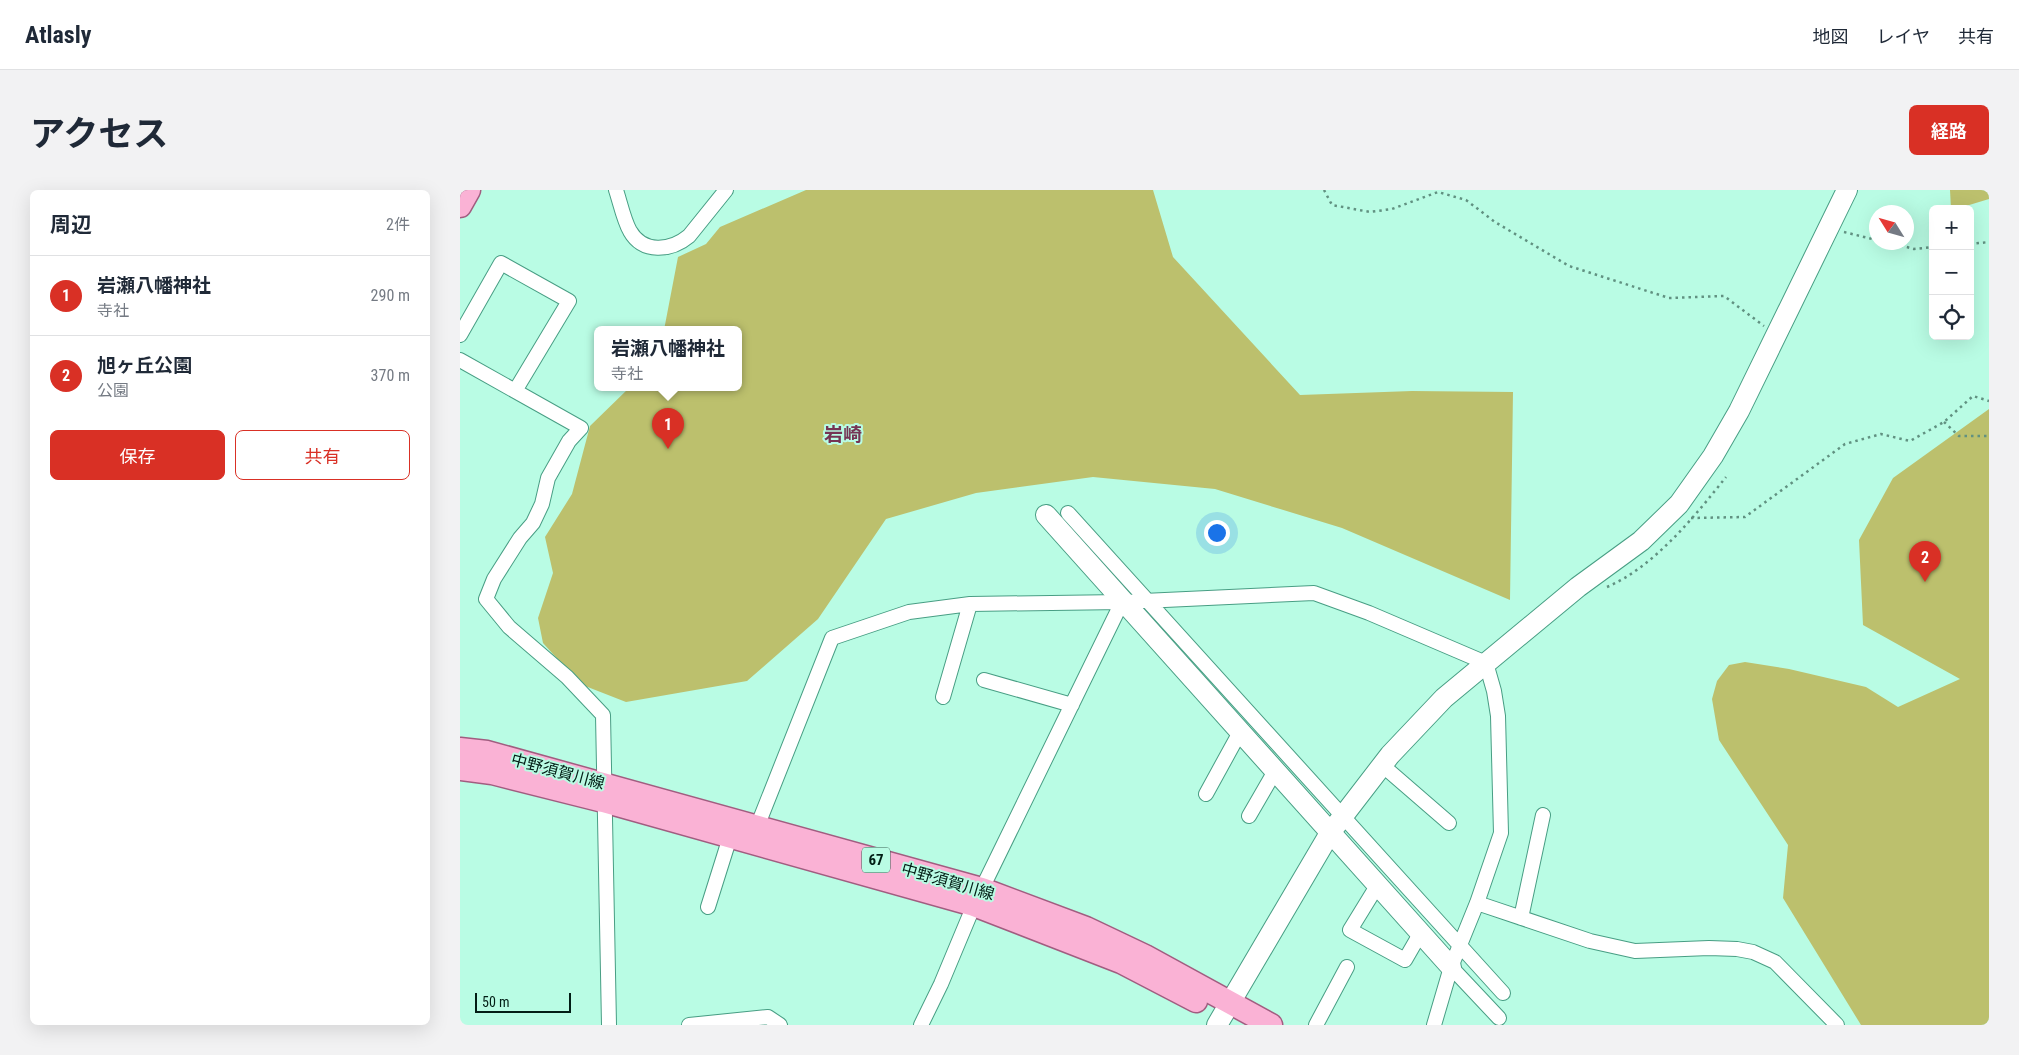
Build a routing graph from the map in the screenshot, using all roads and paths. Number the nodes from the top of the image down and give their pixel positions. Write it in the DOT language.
graph roads {
  1 [pos="468,190"];
  2 [pos="616,190"];
  3 [pos="726,190"];
  4 [pos="1324,190"];
  5 [pos="1847,190"];
  6 [pos="460,206"];
  7 [pos="1829,228"];
  8 [pos="1869,238"];
  9 [pos="1989,242"];
  10 [pos="1974,244"];
  11 [pos="1929,247"];
  12 [pos="1914,249"];
  13 [pos="460,335"];
  14 [pos="1777,336"];
  15 [pos="460,360"];
  16 [pos="516,391"];
  17 [pos="1989,402"];
  18 [pos="1944,422"];
  19 [pos="1989,436"];
  20 [pos="1068,513"];
  21 [pos="1046,515"];
  22 [pos="1691,518"];
  23 [pos="1148,601"];
  24 [pos="1122,602"];
  25 [pos="970,604"];
  26 [pos="1486,663"];
  27 [pos="984,680"];
  28 [pos="943,697"];
  29 [pos="1072,705"];
  30 [pos="1240,732"];
  31 [pos="460,749"];
  32 [pos="1382,765"];
  33 [pos="460,769"];
  34 [pos="1275,771"];
  35 [pos="603,792"];
  36 [pos="1206,794"];
  37 [pos="1544,815"];
  38 [pos="1249,816"];
  39 [pos="1343,816"];
  40 [pos="1449,822"];
  41 [pos="1330,834"];
  42 [pos="754,835"];
  43 [pos="730,838"];
  44 [pos="1377,886"];
  45 [pos="978,897"];
  46 [pos="1477,902"];
  47 [pos="708,908"];
  48 [pos="1521,918"];
  49 [pos="1420,934"];
  50 [pos="1460,945"];
  51 [pos="1347,967"];
  52 [pos="1450,967"];
  53 [pos="1503,993"];
  54 [pos="1228,1016"];
  55 [pos="1499,1018"];
  56 [pos="609,1025"];
  57 [pos="689,1025"];
  58 [pos="780,1025"];
  59 [pos="921,1025"];
  60 [pos="1271,1025"];
  61 [pos="1316,1025"];
  62 [pos="1434,1025"];
  63 [pos="1838,1025"];
  1 -- 6 [label="main road"];
  2 -- 3 [label="street"];
  4 -- 14 [label="path"];
  5 -- 7 [label="street"];
  7 -- 8 [label="path"];
  7 -- 14 [label="street"];
  9 -- 10 [label="path"];
  11 -- 12 [label="path"];
  13 -- 16 [label="street"];
  14 -- 26 [label="street"];
  15 -- 16 [label="street"];
  16 -- 35 [label="street"];
  17 -- 18 [label="path"];
  18 -- 19 [label="path"];
  18 -- 22 [label="path"];
  20 -- 23 [label="street"];
  21 -- 24 [label="street"];
  23 -- 24 [label="street"];
  23 -- 26 [label="street"];
  23 -- 39 [label="street"];
  24 -- 25 [label="street"];
  24 -- 29 [label="street"];
  24 -- 30 [label="street"];
  25 -- 28 [label="street"];
  25 -- 42 [label="street"];
  26 -- 32 [label="street"];
  26 -- 46 [label="street"];
  27 -- 29 [label="street"];
  29 -- 45 [label="street"];
  30 -- 34 [label="street"];
  30 -- 36 [label="street"];
  31 -- 35 [label="main road, 中野須賀川線 / 67"];
  32 -- 39 [label="street"];
  32 -- 40 [label="street"];
  33 -- 35 [label="main road, 中野須賀川線 / 67"];
  34 -- 38 [label="street"];
  34 -- 41 [label="street"];
  35 -- 42 [label="main road, 中野須賀川線 / 67"];
  35 -- 43 [label="main road, 中野須賀川線 / 67"];
  35 -- 56 [label="street"];
  37 -- 48 [label="street"];
  39 -- 41 [label="street"];
  39 -- 50 [label="street"];
  41 -- 44 [label="street"];
  41 -- 54 [label="street"];
  42 -- 43 [label="main road, 中野須賀川線 / 67"];
  42 -- 45 [label="main road, 中野須賀川線 / 67"];
  43 -- 47 [label="street"];
  44 -- 49 [label="street"];
  44 -- 49 [label="street"];
  45 -- 54 [label="main road, 中野須賀川線 / 67"];
  45 -- 59 [label="street"];
  46 -- 48 [label="street"];
  46 -- 50 [label="street"];
  48 -- 63 [label="street"];
  49 -- 52 [label="street"];
  50 -- 52 [label="street"];
  50 -- 53 [label="street"];
  51 -- 61 [label="street"];
  52 -- 55 [label="street"];
  52 -- 62 [label="street"];
  54 -- 60 [label="main road, 中野須賀川線 / 67"];
  57 -- 58 [label="street"];
}
